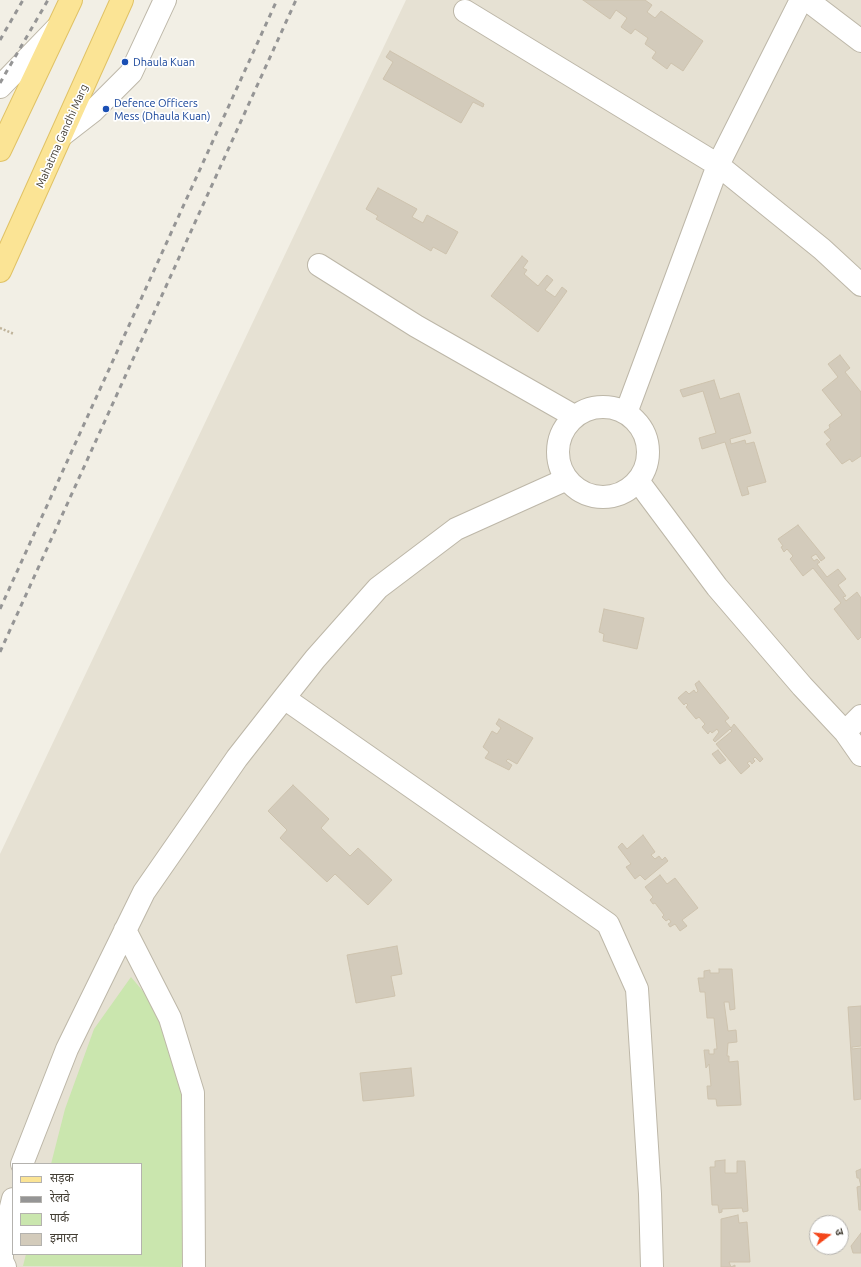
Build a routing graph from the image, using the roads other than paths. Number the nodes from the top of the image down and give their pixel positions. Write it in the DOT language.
graph roads {
  1 [pos="71,0"];
  2 [pos="122,0"];
  3 [pos="165,0"];
  4 [pos="801,0"];
  5 [pos="807,0"];
  6 [pos="466,11"];
  7 [pos="59,25"];
  8 [pos="861,40"];
  9 [pos="0,87"];
  10 [pos="62,135"];
  11 [pos="0,150"];
  12 [pos="718,165"];
  13 [pos="319,265"];
  14 [pos="0,271"];
  15 [pos="861,285"];
  16 [pos="626,413"];
  17 [pos="574,416"];
  18 [pos="566,479"];
  19 [pos="638,481"];
  20 [pos="284,698"];
  21 [pos="861,716"];
  22 [pos="845,732"];
  23 [pos="861,755"];
  24 [pos="126,930"];
  25 [pos="22,1163"];
  26 [pos="12,1203"];
  27 [pos="5,1267"];
  28 [pos="194,1267"];
  29 [pos="652,1267"];
  1 -- 7 [label="main road"];
  2 -- 10 [label="main road, Mahatma Gandhi Marg"];
  3 -- 10 [label="street"];
  4 -- 12 [label="street"];
  5 -- 8 [label="street"];
  6 -- 12 [label="street"];
  7 -- 9 [label="street"];
  7 -- 11 [label="main road"];
  10 -- 14 [label="main road, Mahatma Gandhi Marg"];
  12 -- 15 [label="street"];
  12 -- 16 [label="street"];
  13 -- 17 [label="street"];
  16 -- 17 [label="street"];
  16 -- 19 [label="street"];
  17 -- 18 [label="street"];
  18 -- 19 [label="street"];
  18 -- 20 [label="street"];
  19 -- 22 [label="street"];
  20 -- 24 [label="street"];
  20 -- 29 [label="street"];
  21 -- 22 [label="street"];
  22 -- 23 [label="street"];
  24 -- 25 [label="street"];
  24 -- 28 [label="street"];
  26 -- 27 [label="street"];
}
